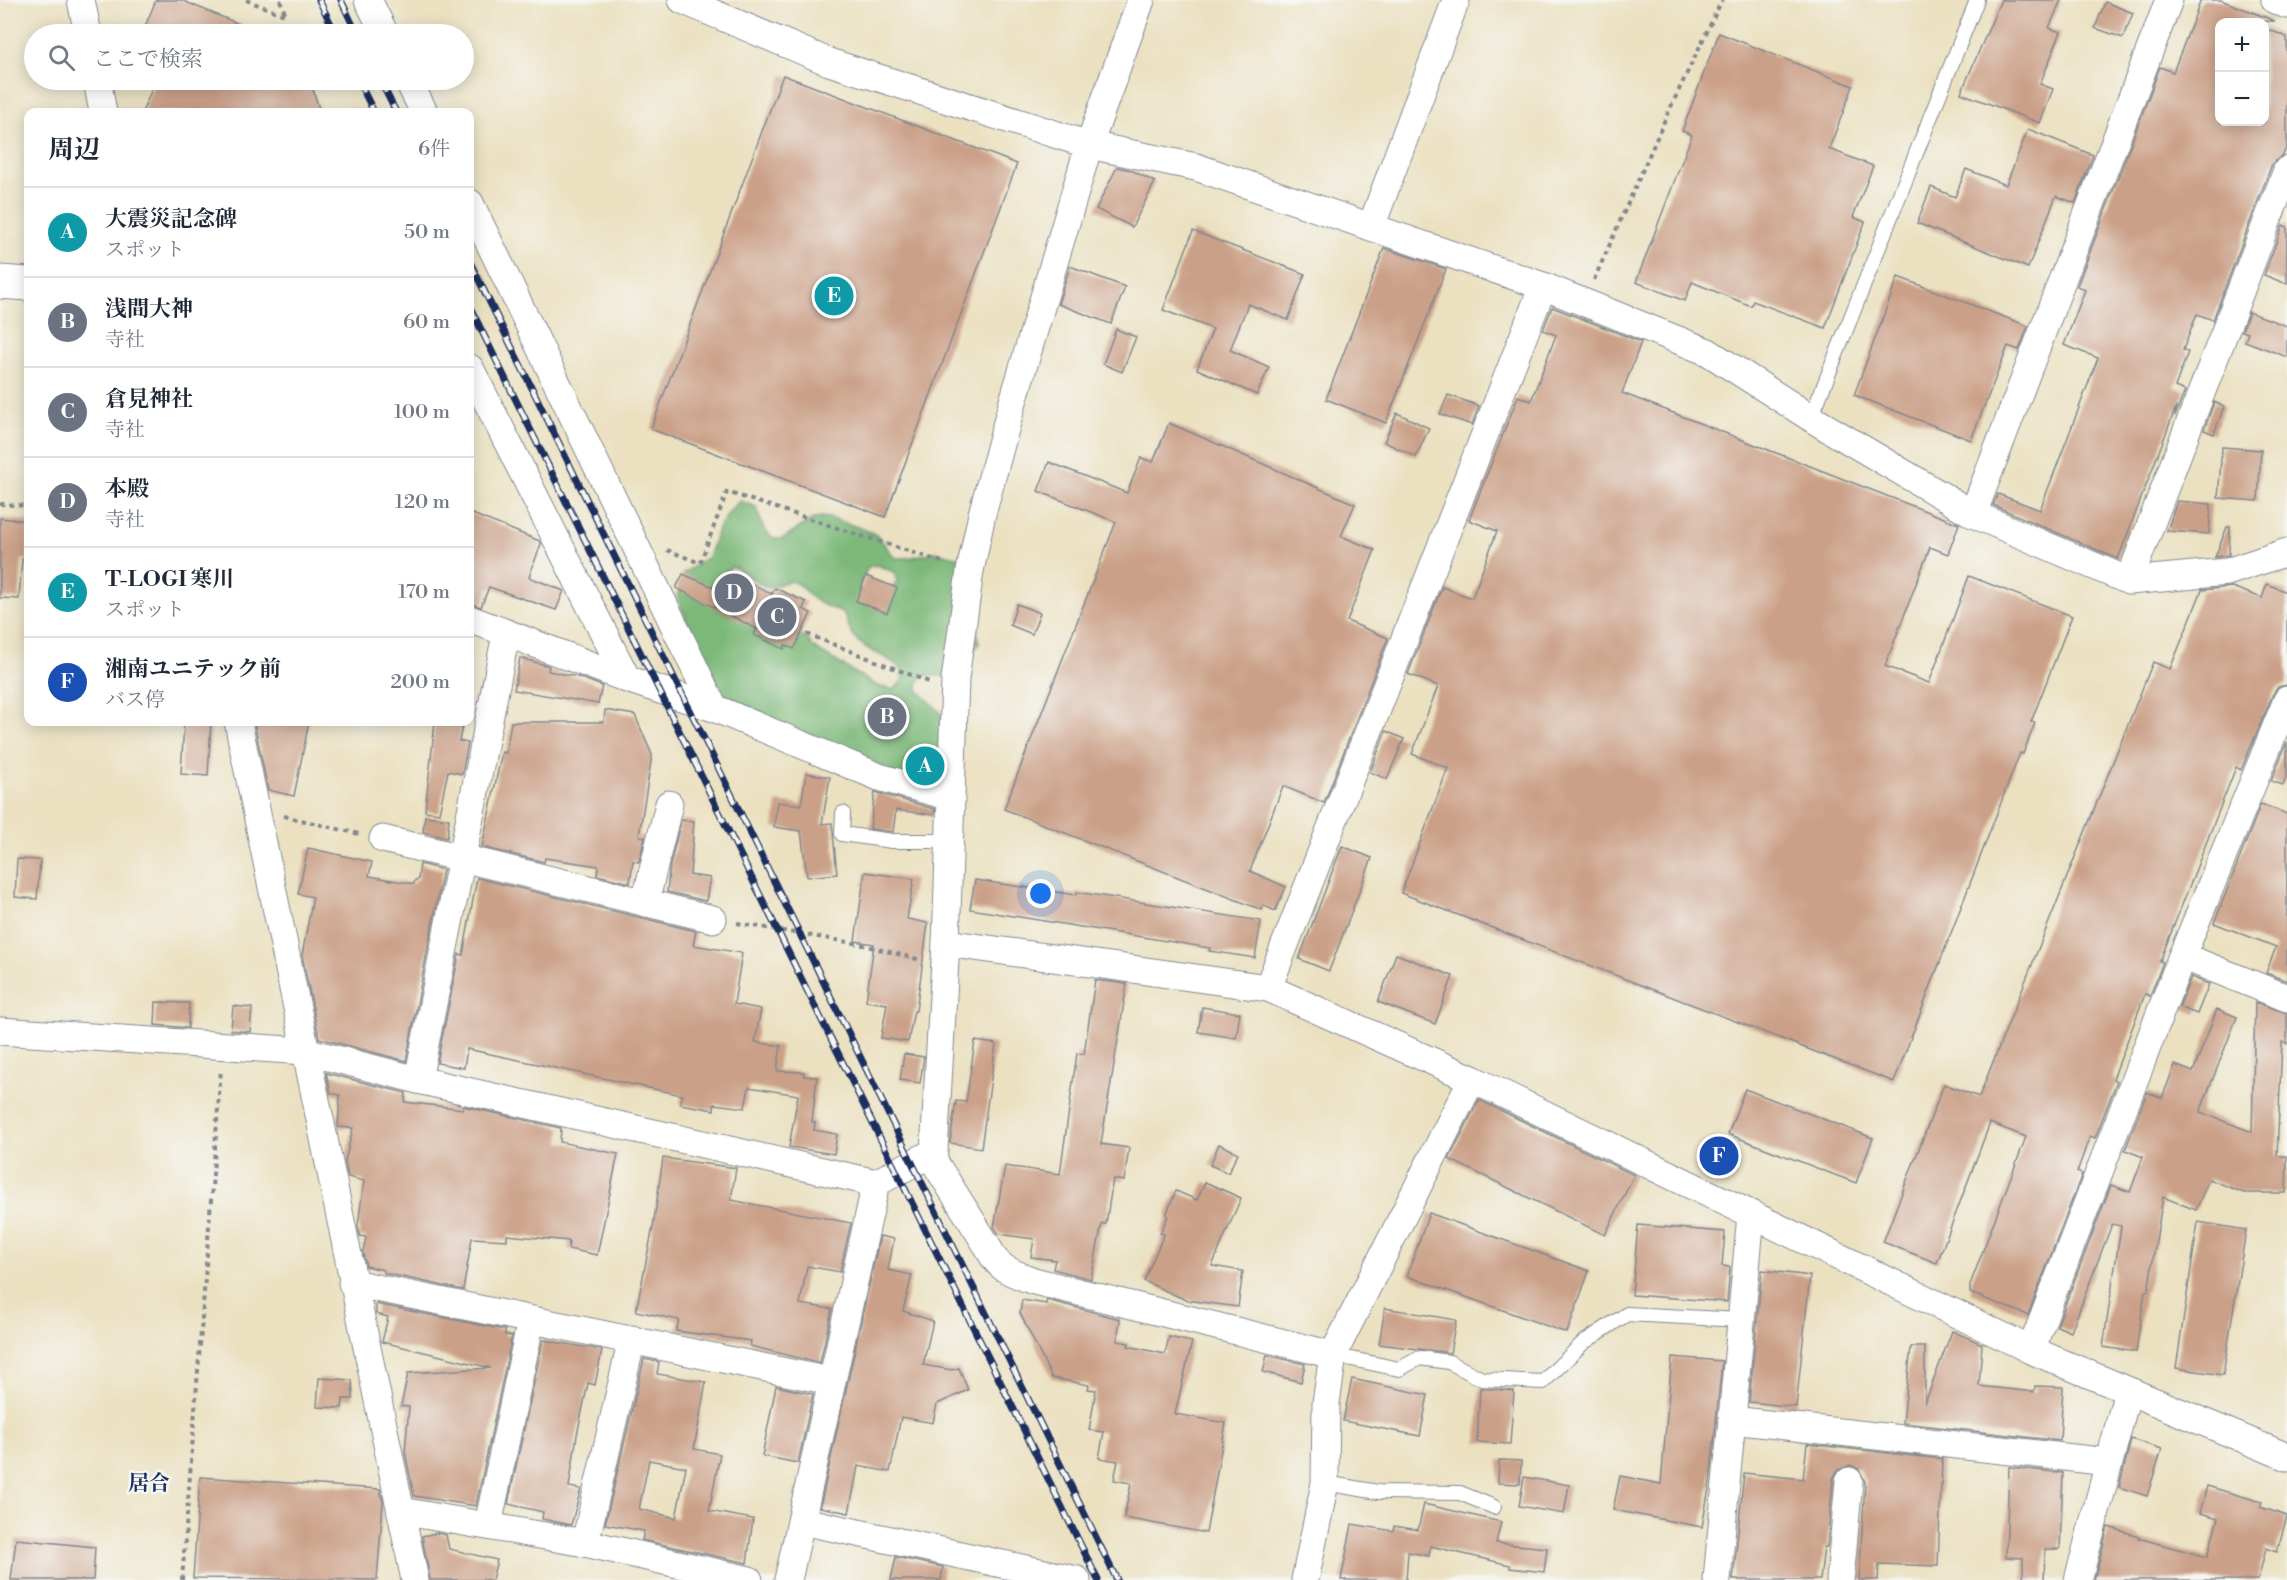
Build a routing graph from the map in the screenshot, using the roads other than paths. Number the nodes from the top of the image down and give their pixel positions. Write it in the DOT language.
graph roads {
  1 [pos="81,0"];
  2 [pos="368,0"];
  3 [pos="682,0"];
  4 [pos="1141,0"];
  5 [pos="1455,0"];
  6 [pos="1977,0"];
  7 [pos="2169,0"];
  8 [pos="2275,0"];
  9 [pos="2287,5"];
  10 [pos="86,24"];
  11 [pos="380,24"];
  12 [pos="99,90"];
  13 [pos="413,90"];
  14 [pos="102,108"];
  15 [pos="422,108"];
  16 [pos="1089,145"];
  17 [pos="2287,171"];
  18 [pos="474,211"];
  19 [pos="1371,227"];
  20 [pos="0,282"];
  21 [pos="24,284"];
  22 [pos="1543,286"];
  23 [pos="474,376"];
  24 [pos="1811,418"];
  25 [pos="1973,514"];
  26 [pos="2287,552"];
  27 [pos="2129,581"];
  28 [pos="474,621"];
  29 [pos="506,634"];
  30 [pos="627,679"];
  31 [pos="2287,700"];
  32 [pos="714,708"];
  33 [pos="239,726"];
  34 [pos="2281,736"];
  35 [pos="951,797"];
  36 [pos="669,804"];
  37 [pos="843,813"];
  38 [pos="383,839"];
  39 [pos="950,841"];
  40 [pos="462,858"];
  41 [pos="645,903"];
  42 [pos="713,919"];
  43 [pos="946,955"];
  44 [pos="2182,956"];
  45 [pos="1268,988"];
  46 [pos="2287,998"];
  47 [pos="0,1031"];
  48 [pos="305,1051"];
  49 [pos="1472,1079"];
  50 [pos="418,1080"];
  51 [pos="930,1155"];
  52 [pos="876,1184"];
  53 [pos="1751,1215"];
  54 [pos="352,1283"];
  55 [pos="531,1320"];
  56 [pos="1742,1320"];
  57 [pos="632,1340"];
  58 [pos="2031,1350"];
  59 [pos="1333,1355"];
  60 [pos="830,1381"];
  61 [pos="2128,1391"];
  62 [pos="1732,1420"];
  63 [pos="2287,1457"];
  64 [pos="2109,1462"];
  65 [pos="1849,1481"];
  66 [pos="1325,1484"];
  67 [pos="1494,1507"];
  68 [pos="400,1511"];
  69 [pos="802,1521"];
  70 [pos="488,1525"];
  71 [pos="585,1543"];
  72 [pos="415,1580"];
  73 [pos="749,1580"];
  74 [pos="788,1580"];
  75 [pos="1077,1580"];
  76 [pos="1305,1580"];
  77 [pos="1717,1580"];
  78 [pos="1840,1580"];
  79 [pos="2078,1580"];
  1 -- 10 [label="street"];
  2 -- 11 [label="street"];
  3 -- 16 [label="street"];
  4 -- 16 [label="street"];
  5 -- 19 [label="street"];
  6 -- 24 [label="lane"];
  7 -- 25 [label="street"];
  8 -- 9 [label="street"];
  12 -- 14 [label="street"];
  13 -- 15 [label="street"];
  16 -- 19 [label="street"];
  16 -- 35 [label="street"];
  17 -- 27 [label="street"];
  18 -- 32 [label="street"];
  19 -- 22 [label="street"];
  20 -- 21 [label="street"];
  22 -- 24 [label="street"];
  22 -- 45 [label="street"];
  23 -- 30 [label="street"];
  24 -- 25 [label="street"];
  25 -- 27 [label="street"];
  26 -- 27 [label="street"];
  28 -- 29 [label="street"];
  29 -- 30 [label="street"];
  29 -- 40 [label="street"];
  30 -- 32 [label="street"];
  31 -- 34 [label="street"];
  32 -- 35 [label="street"];
  33 -- 48 [label="street"];
  34 -- 44 [label="street"];
  35 -- 39 [label="street"];
  36 -- 41 [label="street"];
  37 -- 39 [label="lane"];
  38 -- 40 [label="street"];
  39 -- 43 [label="street"];
  40 -- 41 [label="street"];
  40 -- 50 [label="street"];
  41 -- 42 [label="street"];
  43 -- 45 [label="street"];
  43 -- 51 [label="street"];
  44 -- 46 [label="street"];
  44 -- 58 [label="street"];
  45 -- 49 [label="street"];
  47 -- 48 [label="street"];
  48 -- 50 [label="street"];
  48 -- 54 [label="street"];
  49 -- 53 [label="street"];
  49 -- 59 [label="street"];
  50 -- 52 [label="street"];
  51 -- 52 [label="street"];
  51 -- 59 [label="street"];
  52 -- 60 [label="street"];
  53 -- 56 [label="street"];
  53 -- 58 [label="street"];
  54 -- 55 [label="street"];
  54 -- 68 [label="street"];
  55 -- 57 [label="street"];
  55 -- 70 [label="street"];
  56 -- 59 [label="lane"];
  56 -- 62 [label="street"];
  57 -- 60 [label="street"];
  57 -- 71 [label="street"];
  58 -- 61 [label="street"];
  59 -- 66 [label="street"];
  60 -- 69 [label="street"];
  61 -- 63 [label="street"];
  61 -- 64 [label="street"];
  62 -- 64 [label="street"];
  62 -- 77 [label="street"];
  64 -- 79 [label="street"];
  65 -- 78 [label="street"];
  66 -- 67 [label="lane"];
  66 -- 76 [label="street"];
  68 -- 70 [label="street"];
  68 -- 72 [label="street"];
  69 -- 74 [label="street"];
  69 -- 75 [label="street"];
  70 -- 71 [label="street"];
  71 -- 73 [label="street"];
}
